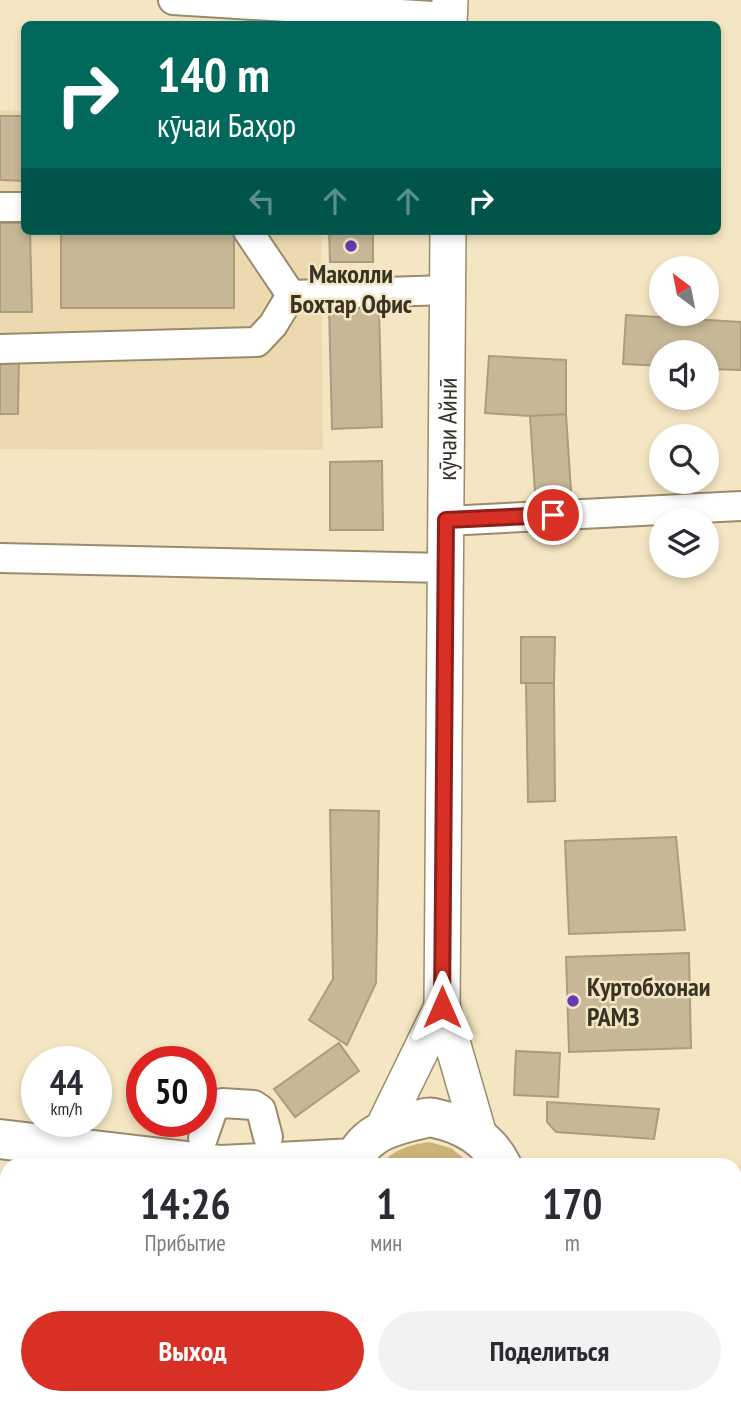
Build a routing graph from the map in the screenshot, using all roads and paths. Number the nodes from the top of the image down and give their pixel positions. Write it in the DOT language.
graph roads {
  1 [pos="173,0"];
  2 [pos="449,14"];
  3 [pos="0,207"];
  4 [pos="21,207"];
  5 [pos="251,235"];
  6 [pos="448,235"];
  7 [pos="447,290"];
  8 [pos="291,295"];
  9 [pos="0,349"];
  10 [pos="741,506"];
  11 [pos="446,520"];
  12 [pos="0,558"];
  13 [pos="445,568"];
  14 [pos="442,1007"];
  15 [pos="383,1128"];
  16 [pos="479,1135"];
  17 [pos="268,1137"];
  18 [pos="0,1139"];
  19 [pos="215,1156"];
  20 [pos="261,1158"];
  21 [pos="355,1158"];
  22 [pos="498,1158"];
  1 -- 2 [label="street"];
  3 -- 4 [label="street"];
  5 -- 8 [label="street"];
  6 -- 7 [label="main road, кӯчаи Айнӣ"];
  7 -- 8 [label="street"];
  7 -- 11 [label="main road, кӯчаи Айнӣ"];
  8 -- 9 [label="street"];
  10 -- 11 [label="street"];
  11 -- 13 [label="main road, кӯчаи Айнӣ"];
  12 -- 13 [label="street"];
  13 -- 14 [label="main road, кӯчаи Айнӣ"];
  14 -- 15 [label="main road, кӯчаи Айнӣ"];
  14 -- 16 [label="main road, кӯчаи Айнӣ"];
  15 -- 16 [label="highway"];
  15 -- 21 [label="highway"];
  16 -- 22 [label="highway"];
  17 -- 19 [label="street"];
  18 -- 19 [label="highway"];
  19 -- 20 [label="highway"];
}
